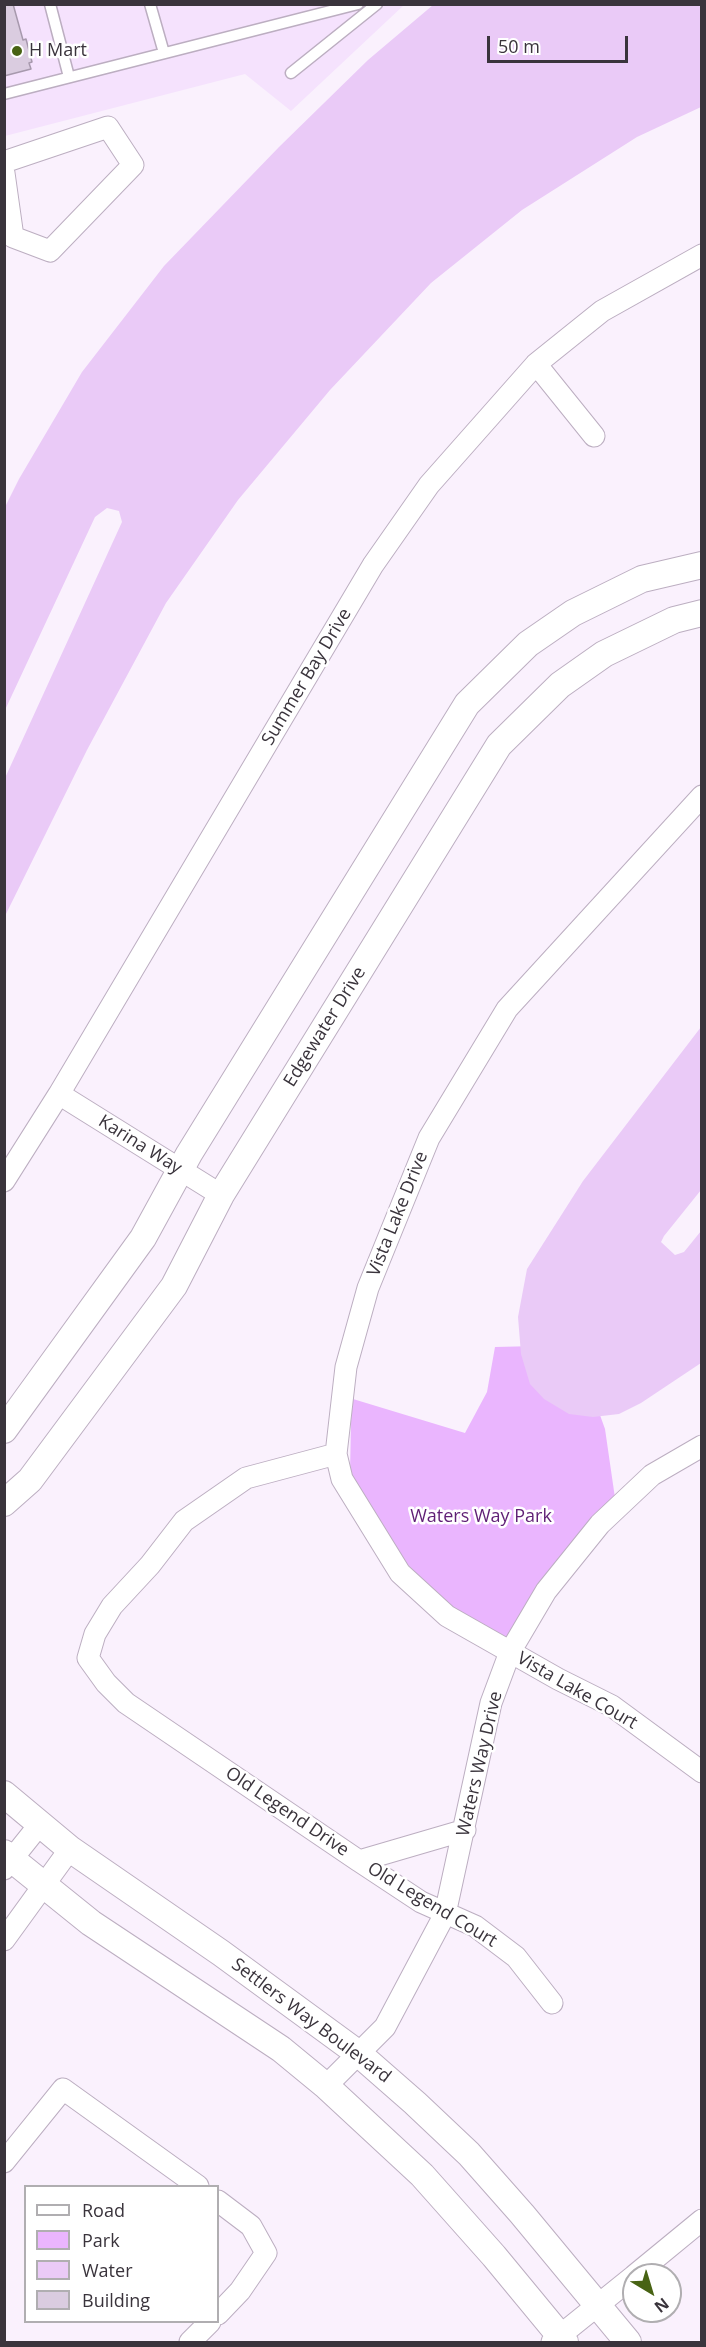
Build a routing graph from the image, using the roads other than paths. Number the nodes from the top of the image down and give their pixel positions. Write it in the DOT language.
graph roads {
  1 [pos="50,4"];
  2 [pos="150,4"];
  3 [pos="358,4"];
  4 [pos="377,4"];
  5 [pos="164,53"];
  6 [pos="291,73"];
  7 [pos="69,77"];
  8 [pos="4,94"];
  9 [pos="4,162"];
  10 [pos="4,173"];
  11 [pos="702,255"];
  12 [pos="536,364"];
  13 [pos="594,436"];
  14 [pos="702,565"];
  15 [pos="702,613"];
  16 [pos="702,796"];
  17 [pos="59,1094"];
  18 [pos="180,1170"];
  19 [pos="4,1181"];
  20 [pos="221,1195"];
  21 [pos="4,1430"];
  22 [pos="702,1446"];
  23 [pos="336,1454"];
  24 [pos="4,1503"];
  25 [pos="510,1652"];
  26 [pos="702,1772"];
  27 [pos="4,1794"];
  28 [pos="40,1824"];
  29 [pos="465,1830"];
  30 [pos="70,1849"];
  31 [pos="7,1860"];
  32 [pos="359,1861"];
  33 [pos="45,1884"];
  34 [pos="445,1914"];
  35 [pos="4,1940"];
  36 [pos="552,2003"];
  37 [pos="359,2054"];
  38 [pos="326,2086"];
  39 [pos="4,2162"];
  40 [pos="195,2185"];
  41 [pos="219,2202"];
  42 [pos="702,2220"];
  43 [pos="649,2263"];
  44 [pos="622,2285"];
  45 [pos="596,2306"];
  46 [pos="219,2313"];
  47 [pos="209,2323"];
  48 [pos="559,2340"];
  49 [pos="189,2343"];
  50 [pos="628,2343"];
  1 -- 7 [label="lane"];
  2 -- 5 [label="lane"];
  3 -- 5 [label="lane"];
  4 -- 6 [label="lane"];
  5 -- 7 [label="lane"];
  7 -- 8 [label="lane"];
  9 -- 10 [label="street"];
  11 -- 12 [label="street, Summer Bay Drive"];
  12 -- 13 [label="street"];
  12 -- 17 [label="street, Summer Bay Drive"];
  14 -- 18 [label="street"];
  15 -- 20 [label="street, Edgewater Drive"];
  16 -- 23 [label="street, Vista Lake Drive"];
  17 -- 18 [label="street, Karina Way"];
  17 -- 19 [label="street, Summer Bay Drive"];
  18 -- 20 [label="street, Karina Way"];
  18 -- 21 [label="street"];
  20 -- 24 [label="street, Edgewater Drive"];
  22 -- 25 [label="street, Waters Way Drive"];
  23 -- 25 [label="street, Vista Lake Drive"];
  23 -- 32 [label="street, Old Legend Drive"];
  25 -- 26 [label="street, Vista Lake Court"];
  25 -- 29 [label="street, Waters Way Drive"];
  27 -- 28 [label="street, Settlers Way Boulevard"];
  28 -- 30 [label="street, Settlers Way Boulevard"];
  28 -- 31 [label="street"];
  29 -- 32 [label="street, Old Legend Drive"];
  29 -- 34 [label="street, Waters Way Drive"];
  30 -- 33 [label="street"];
  30 -- 37 [label="street, Settlers Way Boulevard"];
  31 -- 33 [label="street"];
  32 -- 34 [label="street, Old Legend Court"];
  33 -- 35 [label="street"];
  33 -- 38 [label="street"];
  34 -- 36 [label="street, Old Legend Court"];
  34 -- 37 [label="street, Waters Way Drive"];
  37 -- 38 [label="street, Waters Way Drive"];
  37 -- 45 [label="street, Settlers Way Boulevard"];
  38 -- 48 [label="street"];
  39 -- 40 [label="street"];
  41 -- 46 [label="street"];
  42 -- 43 [label="street"];
  44 -- 45 [label="street"];
  45 -- 48 [label="street"];
  45 -- 50 [label="street, Settlers Way Boulevard"];
  47 -- 49 [label="street"];
}
